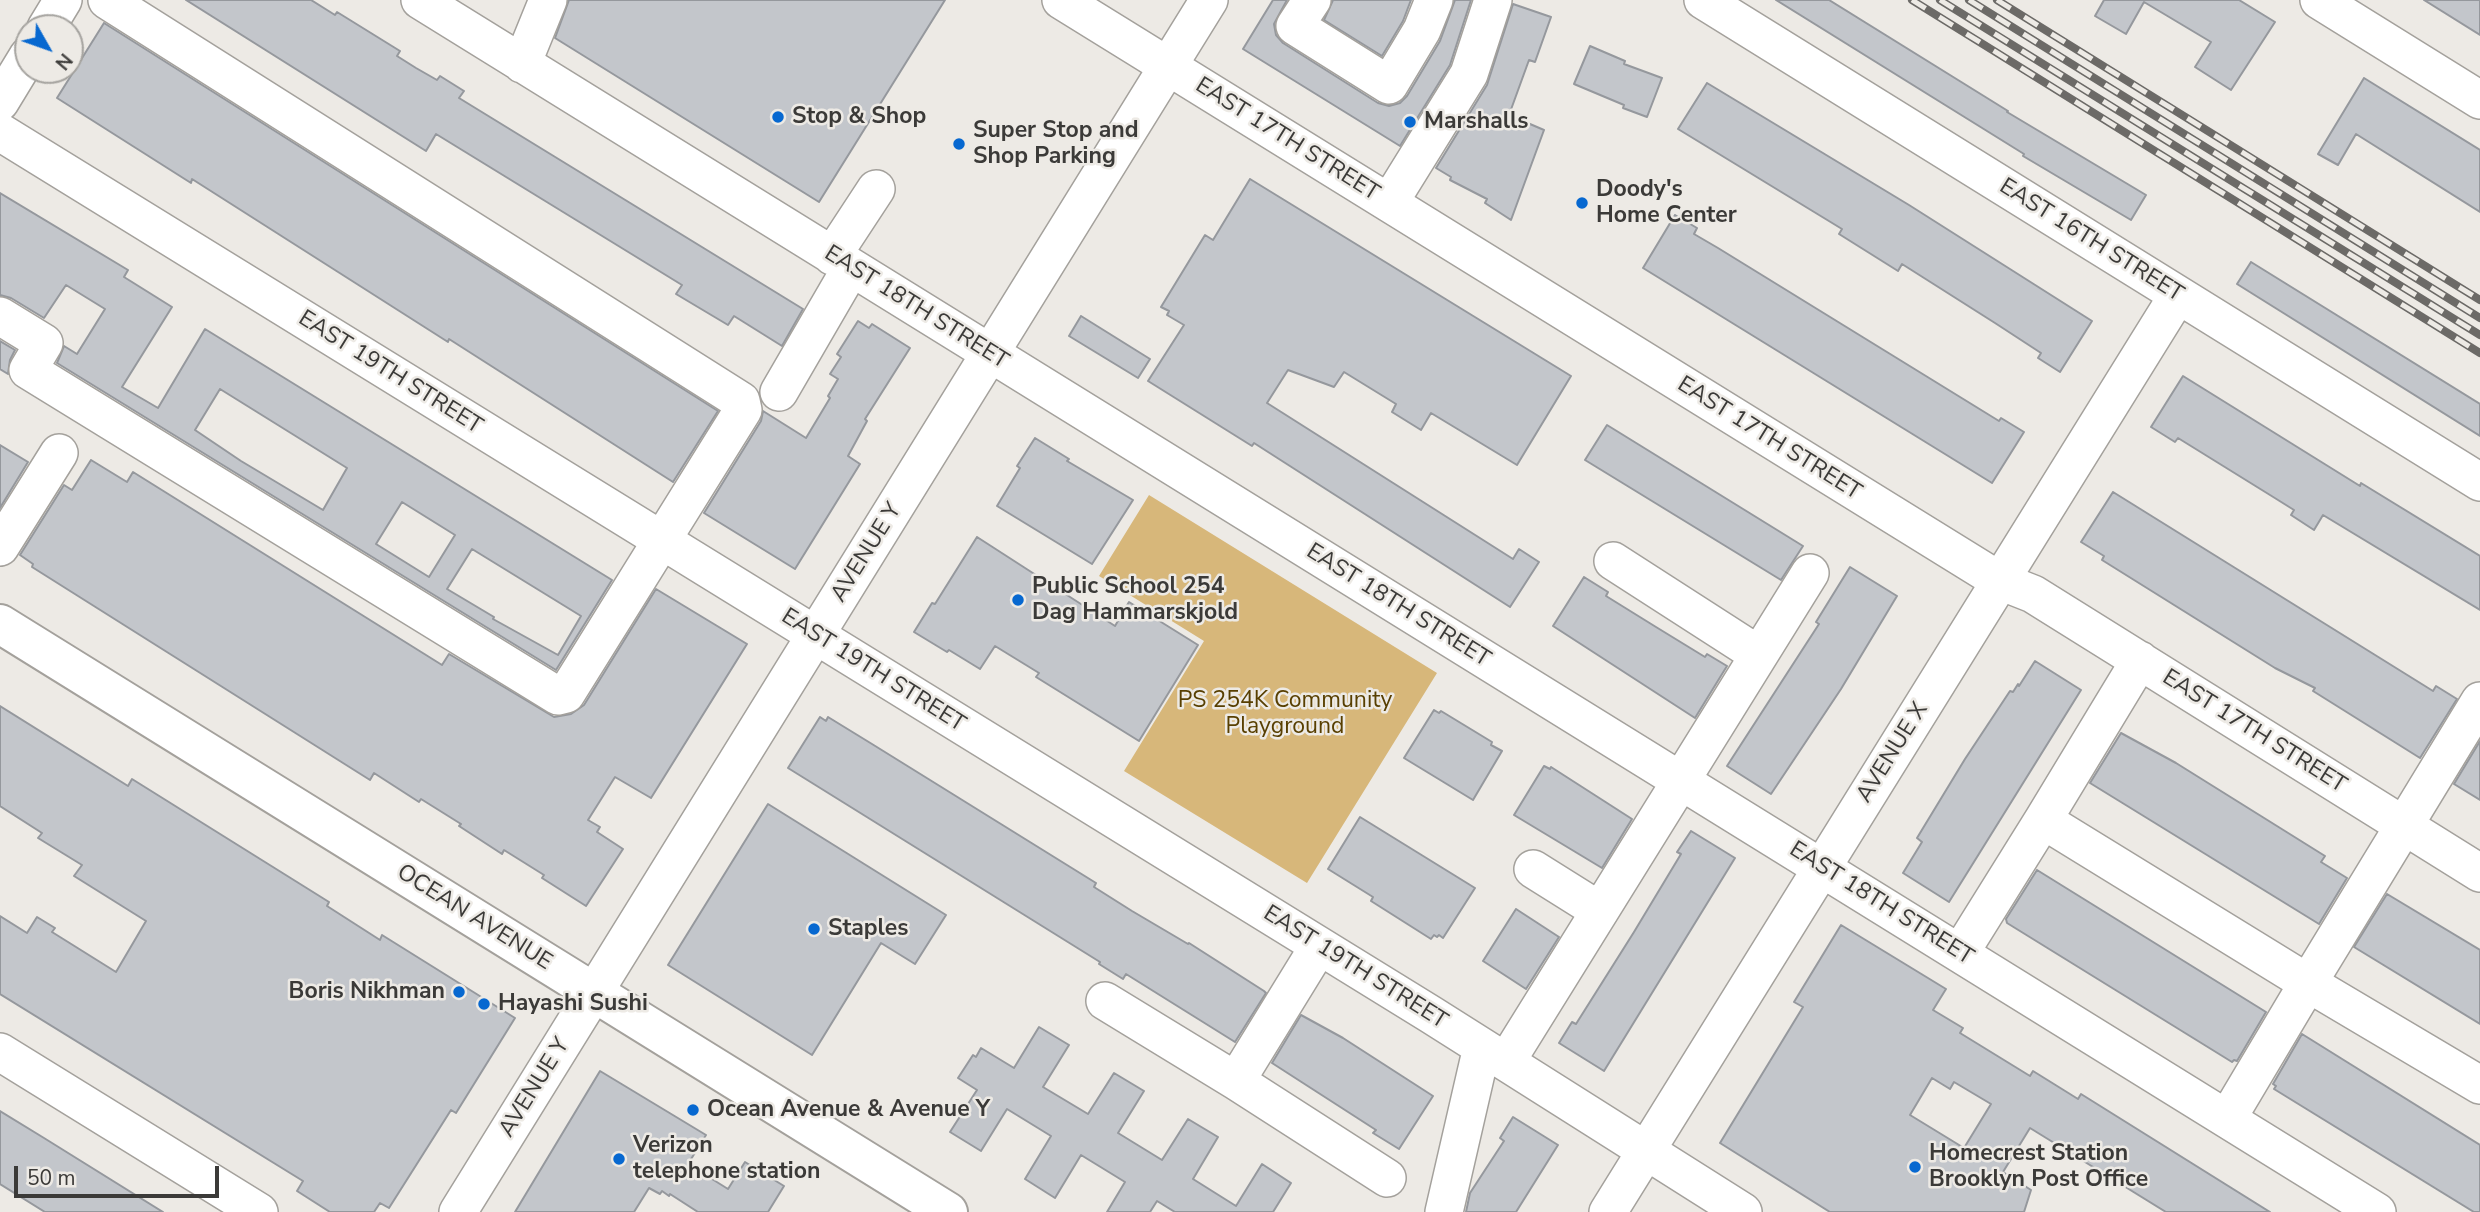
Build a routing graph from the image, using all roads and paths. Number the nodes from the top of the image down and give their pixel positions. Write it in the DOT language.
graph roads {
  1 [pos="107,0"];
  2 [pos="419,0"];
  3 [pos="548,0"];
  4 [pos="1061,0"];
  5 [pos="1209,0"];
  6 [pos="1312,0"];
  7 [pos="1434,0"];
  8 [pos="1493,0"];
  9 [pos="1703,0"];
  10 [pos="2341,6"];
  11 [pos="522,64"];
  12 [pos="1168,66"];
  13 [pos="14,79"];
  14 [pos="2480,100"];
  15 [pos="0,102"];
  16 [pos="0,132"];
  17 [pos="876,189"];
  18 [pos="1389,203"];
  19 [pos="841,262"];
  20 [pos="2178,295"];
  21 [pos="0,316"];
  22 [pos="990,354"];
  23 [pos="779,392"];
  24 [pos="59,453"];
  25 [pos="2480,482"];
  26 [pos="662,541"];
  27 [pos="0,547"];
  28 [pos="1613,561"];
  29 [pos="1810,573"];
  30 [pos="2000,582"];
  31 [pos="0,624"];
  32 [pos="816,636"];
  33 [pos="1759,654"];
  34 [pos="2140,660"];
  35 [pos="2480,701"];
  36 [pos="1681,780"];
  37 [pos="2043,821"];
  38 [pos="2404,825"];
  39 [pos="1822,867"];
  40 [pos="1533,869"];
  41 [pos="2480,873"];
  42 [pos="1600,911"];
  43 [pos="1319,946"];
  44 [pos="1960,953"];
  45 [pos="2308,983"];
  46 [pos="594,993"];
  47 [pos="1105,1001"];
  48 [pos="0,1052"];
  49 [pos="1494,1055"];
  50 [pos="1236,1081"];
  51 [pos="2480,1085"];
  52 [pos="2227,1119"];
  53 [pos="1646,1151"];
  54 [pos="1387,1178"];
  55 [pos="259,1212"];
  56 [pos="458,1212"];
  57 [pos="948,1212"];
  58 [pos="1444,1212"];
  59 [pos="1608,1212"];
  60 [pos="1743,1212"];
  61 [pos="2377,1212"];
  1 -- 26 [label="street"];
  2 -- 11 [label="street, EAST 18TH STREET"];
  3 -- 11 [label="street"];
  4 -- 12 [label="street, EAST 17TH STREET"];
  5 -- 12 [label="street, AVENUE Y"];
  6 -- 7 [label="street"];
  8 -- 18 [label="street"];
  9 -- 20 [label="street, EAST 16TH STREET"];
  10 -- 14 [label="street"];
  11 -- 19 [label="street, EAST 18TH STREET"];
  12 -- 18 [label="street, EAST 17TH STREET"];
  12 -- 22 [label="street, AVENUE Y"];
  13 -- 15 [label="street"];
  16 -- 26 [label="street, EAST 19TH STREET"];
  17 -- 19 [label="street"];
  18 -- 30 [label="street, EAST 17TH STREET"];
  19 -- 22 [label="street, EAST 18TH STREET"];
  19 -- 23 [label="street"];
  20 -- 25 [label="street, EAST 16TH STREET"];
  20 -- 30 [label="street, AVENUE X"];
  21 -- 26 [label="street"];
  22 -- 32 [label="street, AVENUE Y"];
  22 -- 36 [label="street, EAST 18TH STREET"];
  24 -- 27 [label="street"];
  26 -- 32 [label="street, EAST 19TH STREET"];
  28 -- 33 [label="street"];
  29 -- 33 [label="street"];
  30 -- 34 [label="street, EAST 17TH STREET"];
  30 -- 39 [label="street, AVENUE X"];
  31 -- 46 [label="main road, OCEAN AVENUE"];
  32 -- 43 [label="street, EAST 19TH STREET"];
  32 -- 46 [label="street, AVENUE Y"];
  33 -- 36 [label="street"];
  34 -- 37 [label="street"];
  34 -- 38 [label="street, EAST 17TH STREET"];
  35 -- 38 [label="street"];
  36 -- 39 [label="street, EAST 18TH STREET"];
  36 -- 42 [label="street"];
  37 -- 44 [label="street"];
  37 -- 45 [label="street"];
  38 -- 41 [label="street, EAST 17TH STREET"];
  38 -- 45 [label="street"];
  39 -- 44 [label="street, EAST 18TH STREET"];
  39 -- 53 [label="street, AVENUE X"];
  40 -- 42 [label="street"];
  42 -- 49 [label="street"];
  43 -- 49 [label="street, EAST 19TH STREET"];
  43 -- 50 [label="street"];
  44 -- 52 [label="street, EAST 18TH STREET"];
  45 -- 51 [label="street"];
  45 -- 52 [label="street"];
  46 -- 56 [label="street, AVENUE Y"];
  46 -- 57 [label="main road, OCEAN AVENUE"];
  47 -- 50 [label="street"];
  48 -- 55 [label="street"];
  49 -- 53 [label="street, EAST 19TH STREET"];
  49 -- 58 [label="street"];
  50 -- 54 [label="street"];
  52 -- 61 [label="street, EAST 18TH STREET"];
  53 -- 59 [label="street, AVENUE X"];
  53 -- 60 [label="street, EAST 19TH STREET"];
}
